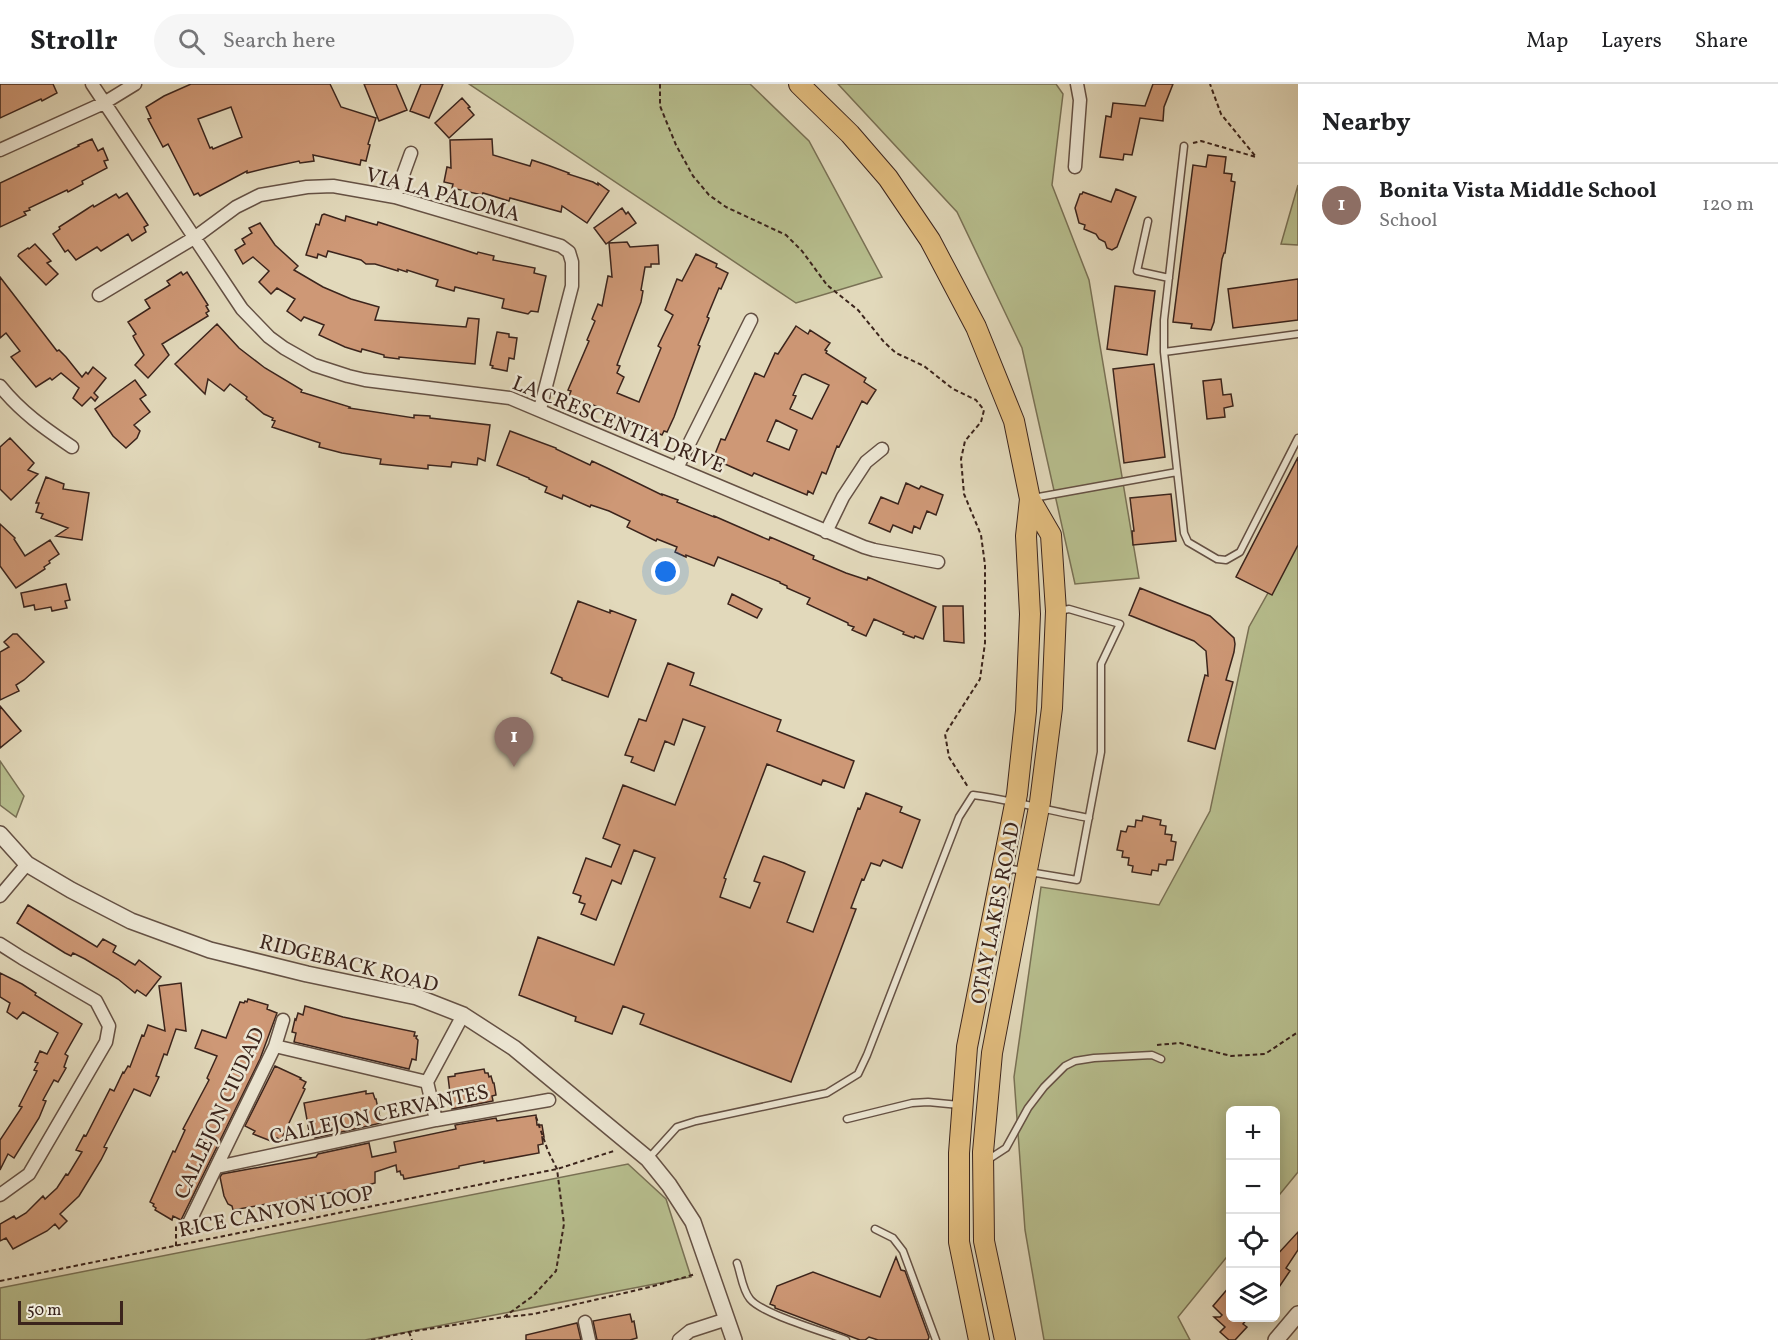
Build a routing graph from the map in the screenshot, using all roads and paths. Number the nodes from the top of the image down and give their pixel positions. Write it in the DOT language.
graph roads {
  1 [pos="92,84"];
  2 [pos="135,84"];
  3 [pos="660,84"];
  4 [pos="799,84"];
  5 [pos="1077,84"];
  6 [pos="1210,84"];
  7 [pos="104,103"];
  8 [pos="1184,146"];
  9 [pos="0,150"];
  10 [pos="411,153"];
  11 [pos="1075,167"];
  12 [pos="395,197"];
  13 [pos="1148,221"];
  14 [pos="194,238"];
  15 [pos="1169,278"];
  16 [pos="99,295"];
  17 [pos="751,320"];
  18 [pos="1298,334"];
  19 [pos="1164,352"];
  20 [pos="0,386"];
  21 [pos="540,409"];
  22 [pos="1298,438"];
  23 [pos="72,447"];
  24 [pos="882,449"];
  25 [pos="677,468"];
  26 [pos="1177,472"];
  27 [pos="1030,499"];
  28 [pos="826,532"];
  29 [pos="938,562"];
  30 [pos="1056,611"];
  31 [pos="973,795"];
  32 [pos="1015,802"];
  33 [pos="1039,809"];
  34 [pos="1089,818"];
  35 [pos="0,834"];
  36 [pos="27,864"];
  37 [pos="1002,868"];
  38 [pos="1027,871"];
  39 [pos="0,896"];
  40 [pos="0,944"];
  41 [pos="463,1015"];
  42 [pos="283,1020"];
  43 [pos="1298,1032"];
  44 [pos="276,1046"];
  45 [pos="1141,1056"];
  46 [pos="1161,1059"];
  47 [pos="427,1082"];
  48 [pos="549,1100"];
  49 [pos="532,1103"];
  50 [pos="963,1105"];
  51 [pos="847,1119"];
  52 [pos="436,1120"];
  53 [pos="623,1139"];
  54 [pos="648,1159"];
  55 [pos="983,1163"];
  56 [pos="217,1167"];
  57 [pos="557,1169"];
  58 [pos="0,1195"];
  59 [pos="189,1223"];
  60 [pos="875,1229"];
  61 [pos="738,1263"];
  62 [pos="710,1269"];
  63 [pos="0,1281"];
  64 [pos="1298,1314"];
  65 [pos="504,1317"];
  66 [pos="727,1319"];
  67 [pos="585,1322"];
  68 [pos="409,1332"];
  69 [pos="372,1340"];
  70 [pos="412,1340"];
  71 [pos="589,1340"];
  72 [pos="679,1340"];
  73 [pos="734,1340"];
  74 [pos="846,1340"];
  75 [pos="936,1340"];
  76 [pos="979,1340"];
  77 [pos="1005,1340"];
  78 [pos="1276,1340"];
  1 -- 7 [label="street, LA CRESCENTIA DRIVE"];
  2 -- 7 [label="street"];
  3 -- 31 [label="path"];
  4 -- 27 [label="main road, OTAY LAKES ROAD"];
  5 -- 11 [label="street"];
  6 -- 8 [label="path"];
  7 -- 9 [label="street"];
  7 -- 14 [label="street, LA CRESCENTIA DRIVE"];
  8 -- 15 [label="lane"];
  10 -- 12 [label="street"];
  12 -- 14 [label="street, VIA LA PALOMA"];
  12 -- 21 [label="street, VIA LA PALOMA"];
  13 -- 15 [label="lane"];
  14 -- 16 [label="street, VIA LA PALOMA"];
  14 -- 21 [label="street, LA CRESCENTIA DRIVE"];
  15 -- 19 [label="lane"];
  17 -- 25 [label="street"];
  18 -- 19 [label="lane"];
  19 -- 26 [label="lane"];
  20 -- 23 [label="street"];
  21 -- 25 [label="street, LA CRESCENTIA DRIVE"];
  22 -- 26 [label="lane"];
  24 -- 28 [label="street"];
  25 -- 28 [label="street, LA CRESCENTIA DRIVE"];
  26 -- 27 [label="lane"];
  27 -- 30 [label="main road, OTAY LAKES ROAD"];
  27 -- 32 [label="main road, OTAY LAKES ROAD"];
  28 -- 29 [label="street, LA CRESCENTIA DRIVE"];
  30 -- 33 [label="main road, OTAY LAKES ROAD"];
  30 -- 34 [label="lane"];
  31 -- 32 [label="lane"];
  31 -- 54 [label="lane"];
  32 -- 33 [label="lane"];
  32 -- 37 [label="main road, OTAY LAKES ROAD"];
  33 -- 34 [label="lane"];
  33 -- 38 [label="main road, OTAY LAKES ROAD"];
  34 -- 38 [label="lane"];
  35 -- 36 [label="street, RIDGEBACK ROAD"];
  36 -- 39 [label="street"];
  36 -- 41 [label="street, RIDGEBACK ROAD"];
  37 -- 38 [label="lane"];
  37 -- 50 [label="main road, OTAY LAKES ROAD"];
  38 -- 55 [label="main road, OTAY LAKES ROAD"];
  40 -- 58 [label="street"];
  41 -- 47 [label="street"];
  41 -- 53 [label="street, RIDGEBACK ROAD"];
  42 -- 44 [label="street, CALLEJON CIUDAD"];
  43 -- 45 [label="path"];
  44 -- 47 [label="street"];
  44 -- 56 [label="street, CALLEJON CIUDAD"];
  45 -- 46 [label="lane"];
  45 -- 55 [label="lane"];
  47 -- 52 [label="street"];
  48 -- 49 [label="street, CALLEJON CERVANTES"];
  49 -- 52 [label="street, CALLEJON CERVANTES"];
  49 -- 57 [label="path"];
  50 -- 51 [label="lane"];
  50 -- 76 [label="main road, OTAY LAKES ROAD"];
  52 -- 56 [label="street, CALLEJON CERVANTES"];
  53 -- 54 [label="street, RIDGEBACK ROAD"];
  53 -- 57 [label="path, RICE CANYON LOOP"];
  54 -- 62 [label="street, RIDGEBACK ROAD"];
  55 -- 77 [label="main road, OTAY LAKES ROAD"];
  56 -- 59 [label="street, CALLEJON CIUDAD"];
  57 -- 63 [label="path, RICE CANYON LOOP"];
  57 -- 65 [label="path"];
  60 -- 75 [label="lane"];
  61 -- 74 [label="lane"];
  62 -- 65 [label="path"];
  62 -- 66 [label="street, RIDGEBACK ROAD"];
  64 -- 78 [label="street"];
  65 -- 68 [label="path"];
  66 -- 72 [label="street"];
  66 -- 73 [label="street, RIDGEBACK ROAD"];
  67 -- 71 [label="street"];
  68 -- 69 [label="path"];
  68 -- 70 [label="path"];
}
